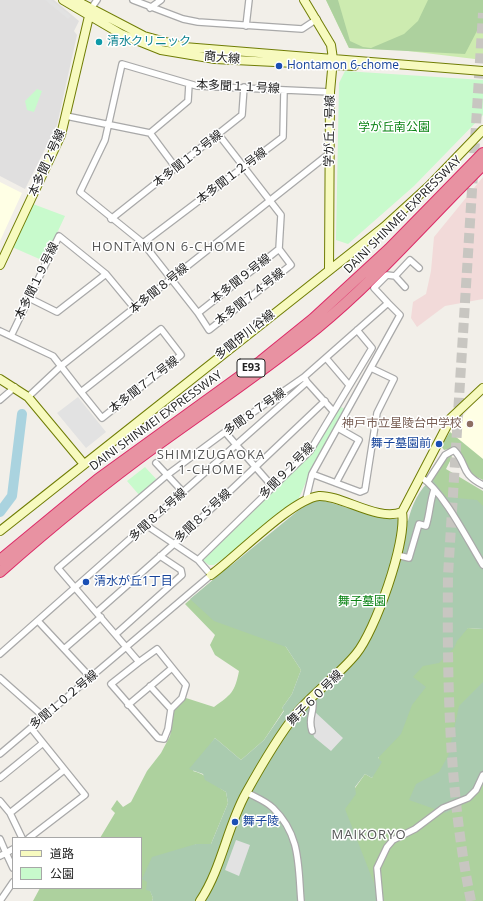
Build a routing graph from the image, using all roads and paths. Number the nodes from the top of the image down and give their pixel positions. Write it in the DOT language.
graph roads {
  1 [pos="63,0"];
  2 [pos="75,0"];
  3 [pos="97,0"];
  4 [pos="132,0"];
  5 [pos="161,0"];
  6 [pos="249,0"];
  7 [pos="304,0"];
  8 [pos="150,8"];
  9 [pos="90,13"];
  10 [pos="317,19"];
  11 [pos="246,26"];
  12 [pos="332,62"];
  13 [pos="483,72"];
  14 [pos="189,84"];
  15 [pos="244,88"];
  16 [pos="284,90"];
  17 [pos="330,92"];
  18 [pos="66,116"];
  19 [pos="110,124"];
  20 [pos="483,130"];
  21 [pos="150,133"];
  22 [pos="219,135"];
  23 [pos="330,153"];
  24 [pos="483,153"];
  25 [pos="483,165"];
  26 [pos="244,167"];
  27 [pos="176,168"];
  28 [pos="270,202"];
  29 [pos="111,218"];
  30 [pos="143,244"];
  31 [pos="279,249"];
  32 [pos="0,265"];
  33 [pos="419,268"];
  34 [pos="329,269"];
  35 [pos="106,274"];
  36 [pos="395,276"];
  37 [pos="170,279"];
  38 [pos="406,287"];
  39 [pos="29,298"];
  40 [pos="388,303"];
  41 [pos="135,309"];
  42 [pos="198,313"];
  43 [pos="357,330"];
  44 [pos="0,331"];
  45 [pos="11,336"];
  46 [pos="326,358"];
  47 [pos="61,366"];
  48 [pos="371,368"];
  49 [pos="0,379"];
  50 [pos="306,380"];
  51 [pos="349,385"];
  52 [pos="15,387"];
  53 [pos="483,388"];
  54 [pos="81,392"];
  55 [pos="28,397"];
  56 [pos="0,400"];
  57 [pos="325,402"];
  58 [pos="333,411"];
  59 [pos="338,428"];
  60 [pos="225,432"];
  61 [pos="236,446"];
  62 [pos="156,462"];
  63 [pos="83,463"];
  64 [pos="256,467"];
  65 [pos="312,474"];
  66 [pos="167,475"];
  67 [pos="424,479"];
  68 [pos="336,483"];
  69 [pos="483,485"];
  70 [pos="272,486"];
  71 [pos="434,490"];
  72 [pos="183,492"];
  73 [pos="306,499"];
  74 [pos="402,512"];
  75 [pos="146,525"];
  76 [pos="0,531"];
  77 [pos="174,544"];
  78 [pos="397,555"];
  79 [pos="160,556"];
  80 [pos="0,560"];
  81 [pos="198,560"];
  82 [pos="483,565"];
  83 [pos="0,572"];
  84 [pos="211,575"];
  85 [pos="76,588"];
  86 [pos="97,612"];
  87 [pos="101,617"];
  88 [pos="38,621"];
  89 [pos="116,634"];
  90 [pos="127,647"];
  91 [pos="64,649"];
  92 [pos="0,654"];
  93 [pos="139,662"];
  94 [pos="172,668"];
  95 [pos="0,678"];
  96 [pos="90,678"];
  97 [pos="150,686"];
  98 [pos="312,698"];
  99 [pos="128,705"];
  100 [pos="171,709"];
  101 [pos="298,712"];
  102 [pos="44,717"];
  103 [pos="309,718"];
  104 [pos="31,728"];
  105 [pos="312,731"];
  106 [pos="43,743"];
  107 [pos="0,754"];
  108 [pos="64,770"];
  109 [pos="483,775"];
  110 [pos="0,778"];
  111 [pos="246,792"];
  112 [pos="0,801"];
  113 [pos="10,813"];
  114 [pos="22,837"];
  115 [pos="30,837"];
  116 [pos="0,839"];
  117 [pos="12,850"];
  118 [pos="6,853"];
  119 [pos="0,856"];
  120 [pos="12,866"];
  121 [pos="12,883"];
  122 [pos="0,901"];
  123 [pos="200,901"];
  124 [pos="301,901"];
  125 [pos="380,901"];
  1 -- 9 [label="street, 商大線"];
  2 -- 9 [label="street, 商大線"];
  3 -- 9 [label="street"];
  4 -- 8 [label="street"];
  5 -- 8 [label="street"];
  6 -- 11 [label="street"];
  7 -- 10 [label="street, 学が丘１号線"];
  8 -- 11 [label="street"];
  9 -- 12 [label="street, 商大線"];
  9 -- 18 [label="street, 本多聞２号線"];
  10 -- 11 [label="street"];
  10 -- 12 [label="street, 学が丘１号線"];
  12 -- 13 [label="street, 商大線"];
  12 -- 17 [label="street, 学が丘１号線"];
  14 -- 15 [label="street, 本多聞１１号線"];
  14 -- 19 [label="street, 本多聞１１号線"];
  14 -- 21 [label="street"];
  15 -- 16 [label="street, 本多聞１１号線"];
  15 -- 22 [label="street, 本多聞１３号線"];
  16 -- 17 [label="street, 本多聞１１号線"];
  16 -- 26 [label="street, 本多聞１２号線"];
  17 -- 23 [label="street, 学が丘１号線"];
  18 -- 19 [label="street"];
  18 -- 32 [label="street, 本多聞２号線"];
  19 -- 21 [label="street"];
  19 -- 29 [label="street, 本多聞１１号線"];
  20 -- 34 [label="street, 多聞伊川谷線"];
  21 -- 27 [label="street"];
  22 -- 26 [label="street, 本多聞９号線"];
  22 -- 27 [label="street, 本多聞１３号線"];
  23 -- 28 [label="street, 本多聞８号線"];
  23 -- 34 [label="street, 学が丘１号線"];
  24 -- 80 [label="highway, DAINI SHINMEI EXPRESSWAY / E93"];
  25 -- 83 [label="highway, DAINI SHINMEI EXPRESSWAY / E93"];
  26 -- 28 [label="street, 本多聞９号線"];
  26 -- 30 [label="street, 本多聞１２号線"];
  27 -- 29 [label="street, 本多聞１３号線"];
  28 -- 31 [label="street, 本多聞９号線"];
  28 -- 37 [label="street, 本多聞８号線"];
  29 -- 30 [label="street, 本多聞１１号線"];
  30 -- 37 [label="street, 本多聞１１号線"];
  31 -- 42 [label="street, 本多聞９号線"];
  31 -- 42 [label="street, 本多聞７４号線"];
  33 -- 36 [label="street"];
  34 -- 63 [label="street, 多聞伊川谷線"];
  35 -- 39 [label="street"];
  35 -- 39 [label="street, 本多聞１９号線"];
  35 -- 41 [label="street, 本多聞１９号線"];
  36 -- 38 [label="street"];
  36 -- 40 [label="street"];
  37 -- 41 [label="street, 本多聞８号線"];
  37 -- 42 [label="street"];
  39 -- 45 [label="street, 本多聞１９号線"];
  40 -- 43 [label="street, 多聞８４号線"];
  40 -- 48 [label="street"];
  41 -- 47 [label="street, 本多聞８号線"];
  43 -- 46 [label="street, 多聞８４号線"];
  43 -- 51 [label="street, 多聞９２号線"];
  44 -- 45 [label="street, 本多聞７７号線"];
  45 -- 47 [label="street, 本多聞７７号線"];
  46 -- 50 [label="street, 多聞８４号線"];
  46 -- 51 [label="street"];
  47 -- 54 [label="street, 本多聞７７号線"];
  47 -- 55 [label="street, 本多聞８号線"];
  48 -- 59 [label="street"];
  48 -- 68 [label="street"];
  49 -- 52 [label="street"];
  50 -- 57 [label="street"];
  50 -- 60 [label="street, 多聞８７号線"];
  50 -- 61 [label="street, 多聞８４号線"];
  51 -- 58 [label="street, 多聞９２号線"];
  52 -- 55 [label="street"];
  52 -- 56 [label="street"];
  53 -- 67 [label="street"];
  54 -- 54 [label="street, 本多聞７７号線"];
  55 -- 63 [label="street"];
  57 -- 58 [label="street"];
  57 -- 64 [label="street, 多聞８５号線"];
  58 -- 70 [label="street, 多聞９２号線"];
  59 -- 65 [label="street"];
  59 -- 68 [label="street"];
  60 -- 61 [label="street"];
  60 -- 66 [label="street, 多聞８７号線"];
  61 -- 64 [label="street"];
  61 -- 72 [label="street, 多聞８４号線"];
  62 -- 66 [label="street"];
  63 -- 76 [label="street, 多聞伊川谷線"];
  64 -- 70 [label="street"];
  64 -- 77 [label="street, 多聞８５号線"];
  65 -- 68 [label="street"];
  65 -- 73 [label="street"];
  66 -- 72 [label="street"];
  66 -- 85 [label="street, 多聞８７号線"];
  67 -- 69 [label="street"];
  67 -- 71 [label="street"];
  67 -- 74 [label="street"];
  70 -- 81 [label="street, 多聞９２号線"];
  71 -- 78 [label="street"];
  71 -- 82 [label="street"];
  72 -- 75 [label="street, 多聞８４号線"];
  73 -- 74 [label="street"];
  73 -- 84 [label="street"];
  74 -- 78 [label="street, 舞子６０号線"];
  75 -- 77 [label="street"];
  75 -- 85 [label="street, 多聞８４号線"];
  77 -- 79 [label="street, 多聞８５号線"];
  77 -- 81 [label="street"];
  78 -- 98 [label="street, 舞子６０号線"];
  79 -- 86 [label="street, 多聞８５号線"];
  79 -- 89 [label="street"];
  81 -- 84 [label="street"];
  84 -- 90 [label="street"];
  85 -- 86 [label="street"];
  85 -- 88 [label="street, 多聞８４号線"];
  86 -- 87 [label="street"];
  87 -- 89 [label="street"];
  87 -- 91 [label="street"];
  88 -- 91 [label="street"];
  88 -- 92 [label="street, 多聞８４号線"];
  89 -- 90 [label="street"];
  90 -- 93 [label="street"];
  90 -- 96 [label="street, 多聞１０２号線"];
  91 -- 96 [label="street"];
  93 -- 94 [label="street"];
  93 -- 99 [label="street"];
  94 -- 97 [label="street"];
  94 -- 100 [label="street"];
  95 -- 102 [label="street"];
  96 -- 102 [label="street, 多聞１０２号線"];
  97 -- 99 [label="street"];
  97 -- 100 [label="street"];
  98 -- 101 [label="street, 舞子６０号線"];
  98 -- 103 [label="street"];
  99 -- 100 [label="street"];
  101 -- 103 [label="street"];
  101 -- 111 [label="street, 舞子６０号線"];
  102 -- 104 [label="street, 多聞１０２号線"];
  103 -- 105 [label="street"];
  104 -- 106 [label="street"];
  104 -- 107 [label="street, 多聞１０２号線"];
  106 -- 108 [label="street"];
  106 -- 110 [label="street"];
  108 -- 113 [label="street"];
  108 -- 115 [label="street"];
  109 -- 125 [label="street"];
  111 -- 123 [label="street, 舞子６０号線"];
  111 -- 124 [label="street"];
  112 -- 113 [label="street"];
  113 -- 114 [label="street"];
  116 -- 118 [label="street"];
  117 -- 118 [label="street"];
  118 -- 119 [label="street"];
  118 -- 120 [label="street"];
  121 -- 122 [label="street"];
}
